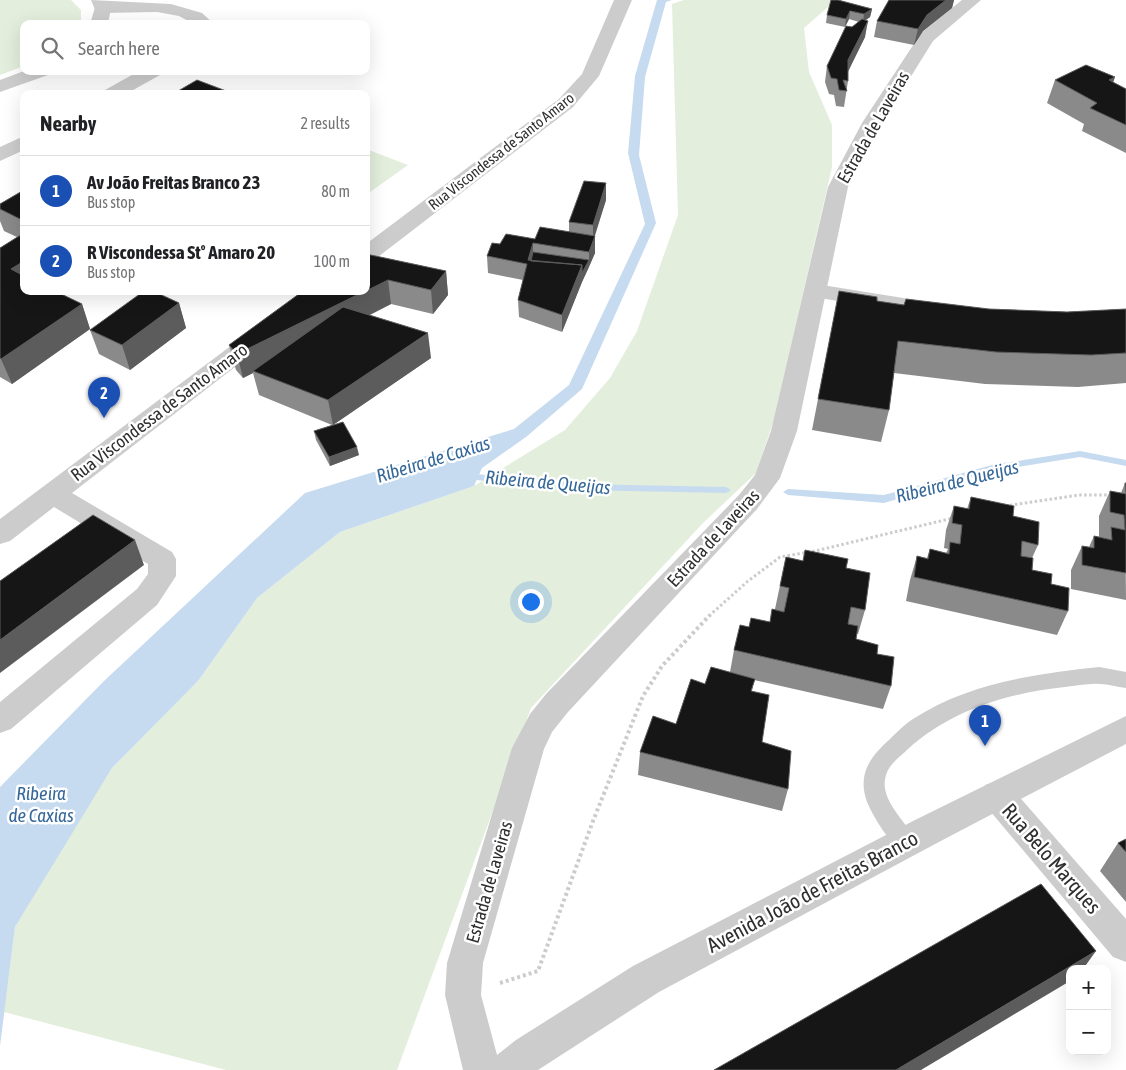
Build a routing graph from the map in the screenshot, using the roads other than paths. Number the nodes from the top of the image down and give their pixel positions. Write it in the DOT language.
graph roads {
  1 [pos="623,0"];
  2 [pos="972,0"];
  3 [pos="100,11"];
  4 [pos="200,20"];
  5 [pos="30,75"];
  6 [pos="146,75"];
  7 [pos="0,86"];
  8 [pos="119,90"];
  9 [pos="20,144"];
  10 [pos="0,155"];
  11 [pos="370,252"];
  12 [pos="816,291"];
  13 [pos="314,295"];
  14 [pos="953,311"];
  15 [pos="52,493"];
  16 [pos="0,534"];
  17 [pos="1126,680"];
  18 [pos="0,720"];
  19 [pos="1126,729"];
  20 [pos="997,795"];
  21 [pos="905,842"];
  22 [pos="1126,945"];
  23 [pos="482,1070"];
  24 [pos="508,1070"];
  1 -- 11 [label="street, Rua Viscondessa de Santo Amaro"];
  2 -- 12 [label="street, Estrada de Laveiras"];
  3 -- 4 [label="street"];
  5 -- 7 [label="street"];
  6 -- 8 [label="street"];
  9 -- 10 [label="street"];
  12 -- 14 [label="street"];
  12 -- 23 [label="street, Estrada de Laveiras"];
  13 -- 15 [label="street, Rua Viscondessa de Santo Amaro"];
  15 -- 16 [label="street, Rua Viscondessa de Santo Amaro"];
  15 -- 18 [label="street"];
  17 -- 21 [label="lane"];
  19 -- 20 [label="street, Avenida João de Freitas Branco"];
  20 -- 21 [label="street, Avenida João de Freitas Branco"];
  20 -- 22 [label="street, Rua Belo Marques"];
  21 -- 24 [label="street, Avenida João de Freitas Branco"];
}
